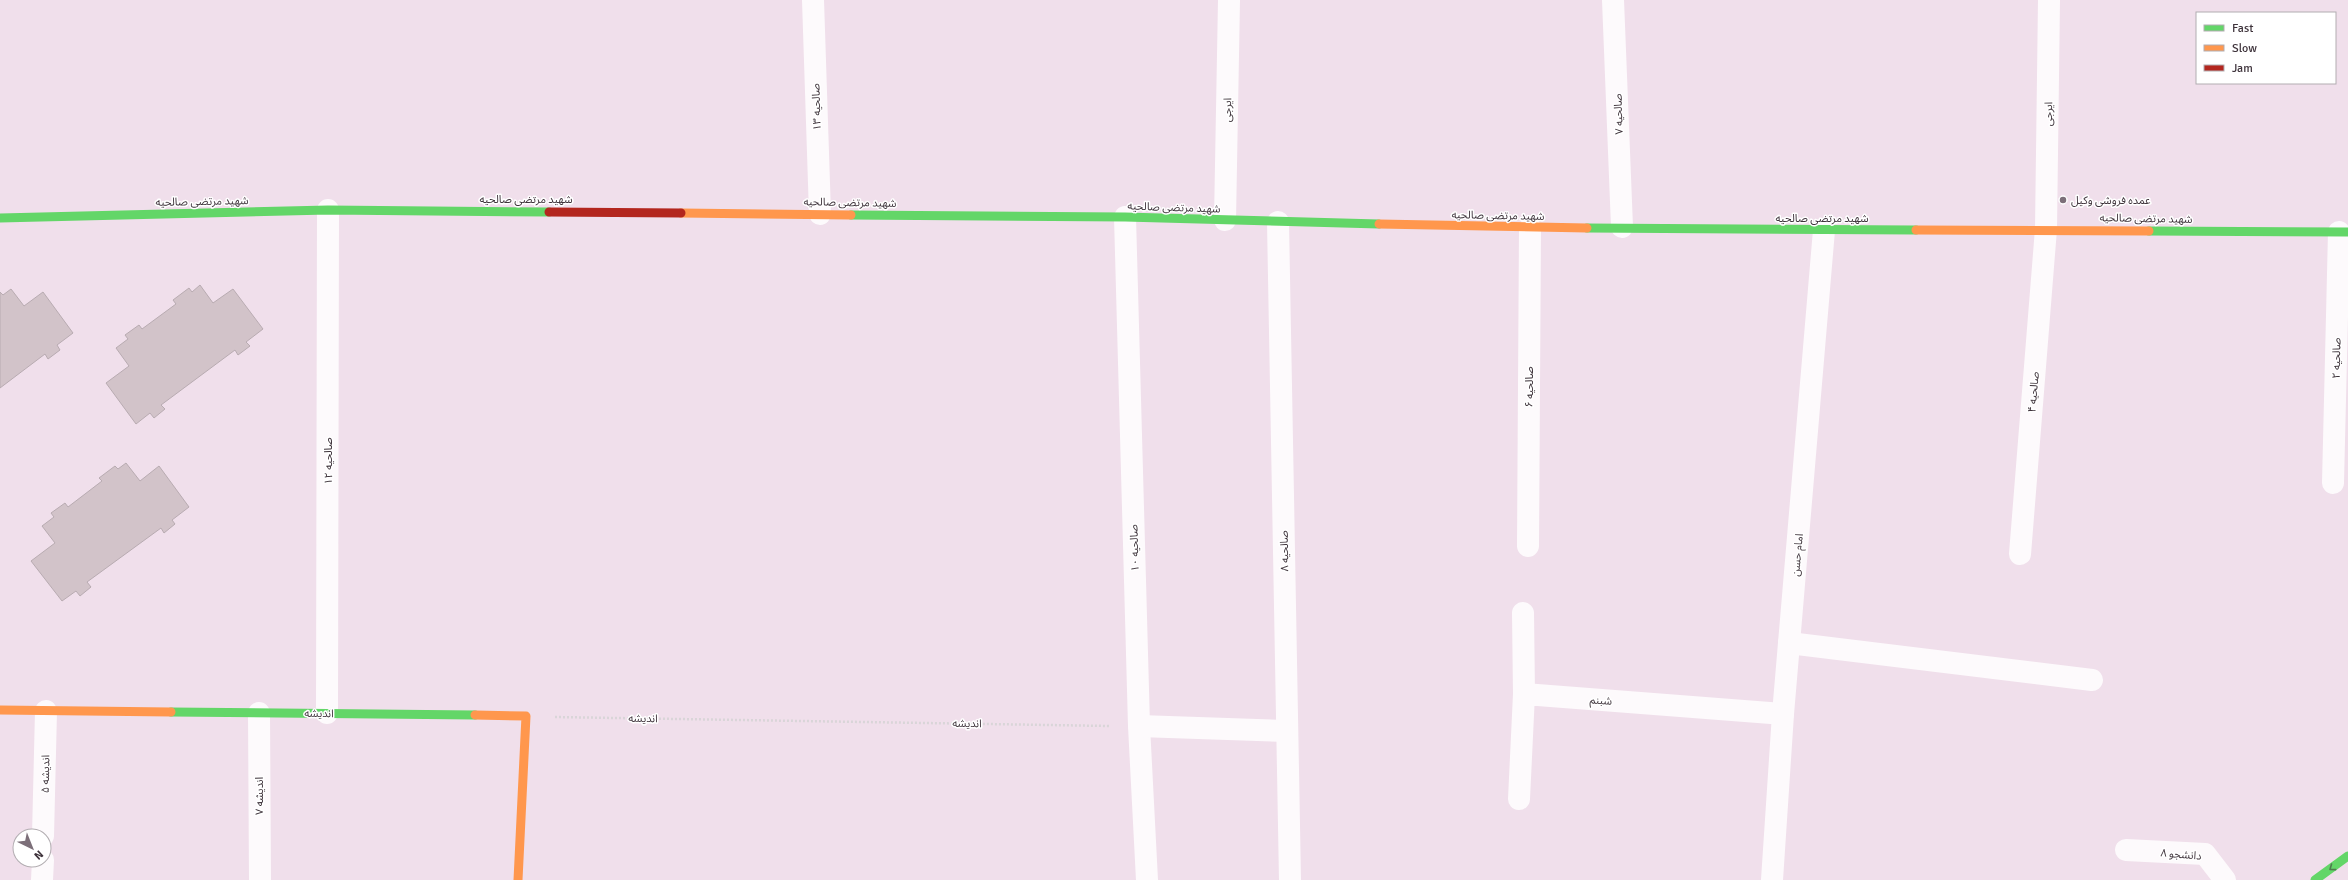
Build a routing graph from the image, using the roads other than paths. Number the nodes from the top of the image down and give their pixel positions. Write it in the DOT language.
graph roads {
  1 [pos="813,0"];
  2 [pos="1229,0"];
  3 [pos="1614,0"];
  4 [pos="2049,0"];
  5 [pos="328,210"];
  6 [pos="820,214"];
  7 [pos="1125,217"];
  8 [pos="0,218"];
  9 [pos="1225,220"];
  10 [pos="1278,222"];
  11 [pos="1622,227"];
  12 [pos="1530,228"];
  13 [pos="2046,229"];
  14 [pos="1824,230"];
  15 [pos="2343,232"];
  16 [pos="2333,484"];
  17 [pos="1528,546"];
  18 [pos="2020,554"];
  19 [pos="1523,613"];
  20 [pos="1789,643"];
  21 [pos="2092,680"];
  22 [pos="1524,694"];
  23 [pos="0,710"];
  24 [pos="46,711"];
  25 [pos="259,713"];
  26 [pos="327,713"];
  27 [pos="1783,714"];
  28 [pos="1139,726"];
  29 [pos="1287,731"];
  30 [pos="1519,800"];
  31 [pos="43,828"];
  32 [pos="2126,850"];
  33 [pos="2348,856"];
  34 [pos="43,868"];
  35 [pos="42,880"];
  36 [pos="260,880"];
  37 [pos="518,880"];
  38 [pos="1147,880"];
  39 [pos="1290,880"];
  40 [pos="1772,880"];
  41 [pos="2225,880"];
  42 [pos="2315,880"];
  1 -- 6 [label="street, صالحیه ۱۳"];
  2 -- 9 [label="street, ایرجی"];
  3 -- 11 [label="street, صالحیه ۷"];
  4 -- 13 [label="street, ایرجی"];
  5 -- 6 [label="street, شهید مرتضی صالحیه"];
  5 -- 8 [label="street, شهید مرتضی صالحیه"];
  5 -- 26 [label="street, صالحیه ۱۲"];
  6 -- 7 [label="street, شهید مرتضی صالحیه"];
  7 -- 9 [label="street, شهید مرتضی صالحیه"];
  7 -- 28 [label="street, صالحیه ۱۰"];
  9 -- 10 [label="street, شهید مرتضی صالحیه"];
  10 -- 12 [label="street, شهید مرتضی صالحیه"];
  10 -- 29 [label="street, صالحیه ۸"];
  11 -- 12 [label="street, شهید مرتضی صالحیه"];
  11 -- 14 [label="street, شهید مرتضی صالحیه"];
  12 -- 17 [label="street, صالحیه ۶"];
  13 -- 14 [label="street, شهید مرتضی صالحیه"];
  13 -- 15 [label="street, شهید مرتضی صالحیه"];
  13 -- 18 [label="street, صالحیه ۴"];
  14 -- 20 [label="street, امام حسن"];
  15 -- 16 [label="street, صالحیه ۲"];
  19 -- 22 [label="street"];
  20 -- 21 [label="street"];
  20 -- 27 [label="street, امام حسن"];
  22 -- 27 [label="street, شبنم"];
  22 -- 30 [label="street"];
  23 -- 24 [label="street, اندیشه"];
  24 -- 25 [label="street, اندیشه"];
  24 -- 31 [label="street, اندیشه ۵"];
  25 -- 26 [label="street, اندیشه"];
  25 -- 36 [label="street, اندیشه ۷"];
  26 -- 37 [label="street, اندیشه"];
  27 -- 40 [label="street, امام حسن"];
  28 -- 29 [label="street"];
  28 -- 38 [label="street, صالحیه ۱۰"];
  29 -- 39 [label="street, صالحیه ۸"];
  32 -- 41 [label="street, دانشجو ۸"];
  33 -- 42 [label="street, one-way"];
  34 -- 35 [label="street"];
}
